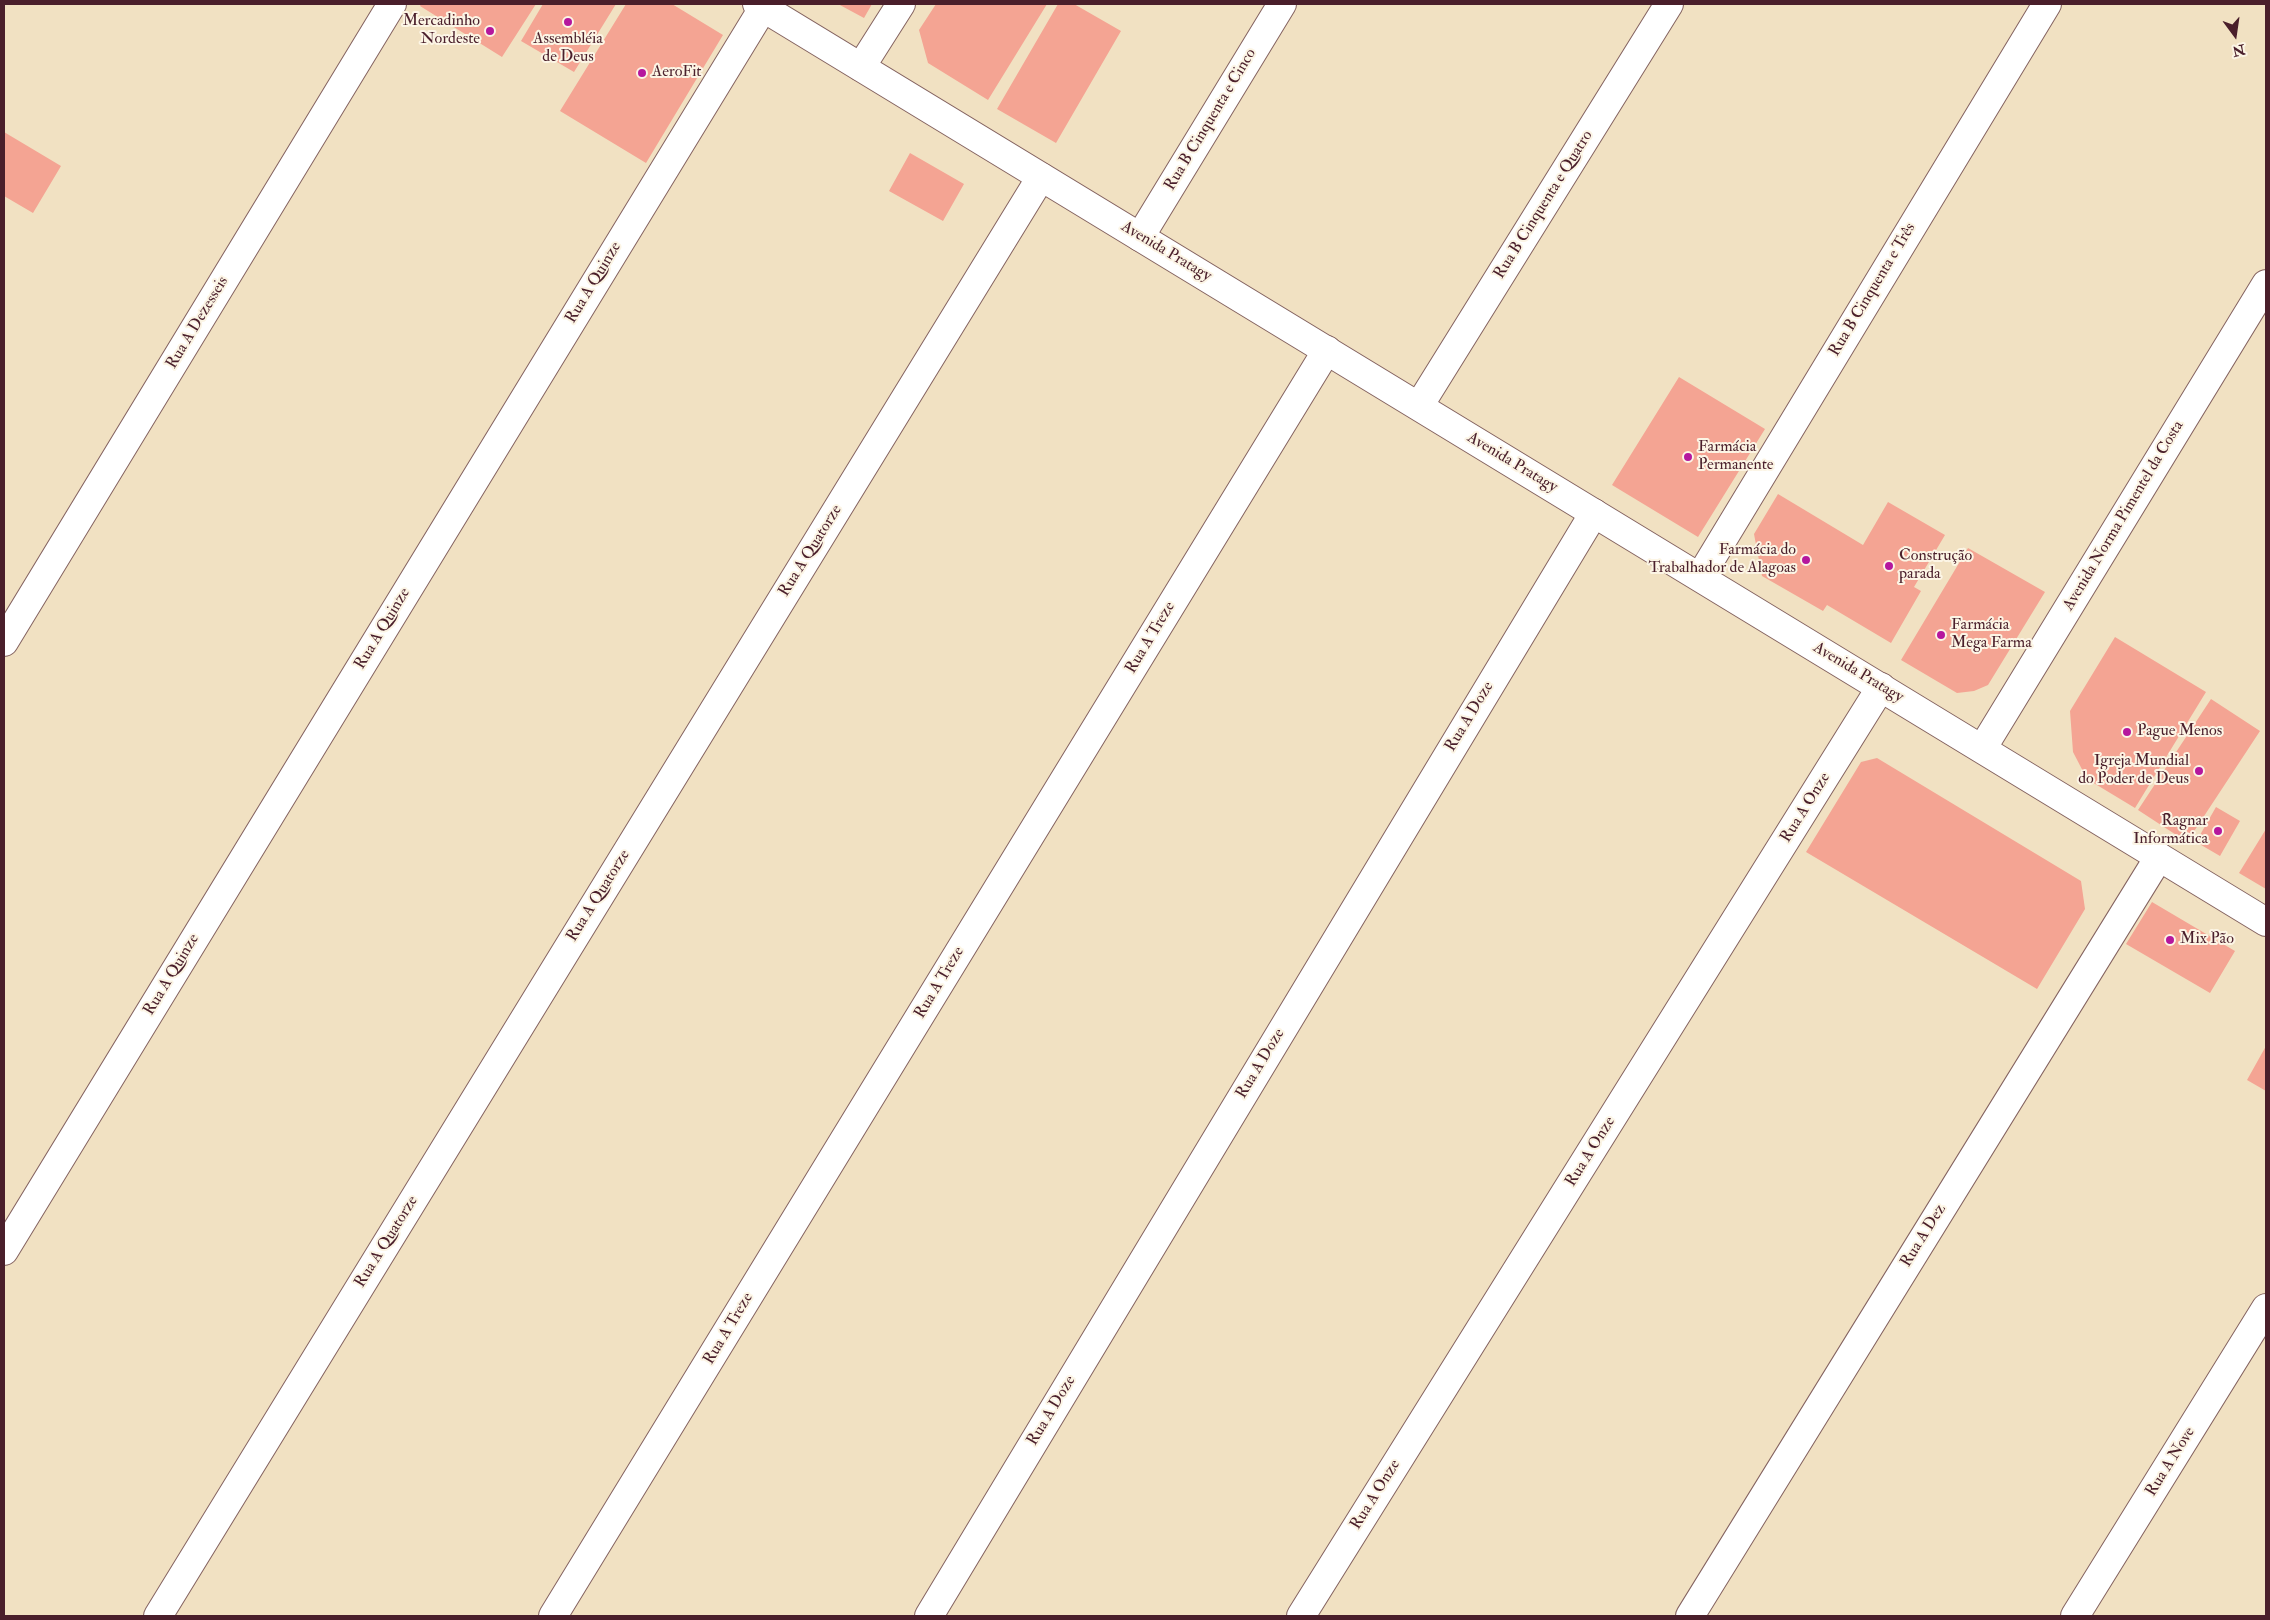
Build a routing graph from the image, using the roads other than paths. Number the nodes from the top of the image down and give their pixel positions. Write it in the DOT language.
graph roads {
  1 [pos="392,4"];
  2 [pos="901,4"];
  3 [pos="1282,4"];
  4 [pos="1669,4"];
  5 [pos="2047,4"];
  6 [pos="760,6"];
  7 [pos="861,67"];
  8 [pos="1041,177"];
  9 [pos="1140,237"];
  10 [pos="2266,284"];
  11 [pos="1327,350"];
  12 [pos="1419,406"];
  13 [pos="1594,513"];
  14 [pos="1700,577"];
  15 [pos="4,642"];
  16 [pos="1881,688"];
  17 [pos="1982,749"];
  18 [pos="2158,857"];
  19 [pos="2266,922"];
  20 [pos="4,1251"];
  21 [pos="2266,1308"];
  22 [pos="158,1616"];
  23 [pos="553,1616"];
  24 [pos="929,1616"];
  25 [pos="1301,1616"];
  26 [pos="1690,1616"];
  27 [pos="2075,1616"];
  1 -- 15 [label="street, Rua A Dezesseis"];
  2 -- 7 [label="street"];
  3 -- 9 [label="street, Rua B Cinquenta e Cinco"];
  4 -- 12 [label="street, Rua B Cinquenta e Quatro"];
  5 -- 14 [label="street, Rua B Cinquenta e Três"];
  6 -- 7 [label="street, Avenida Pratagy"];
  6 -- 20 [label="street, Rua A Quinze"];
  7 -- 8 [label="street, Avenida Pratagy"];
  8 -- 9 [label="street, Avenida Pratagy"];
  8 -- 22 [label="street, Rua A Quatorze"];
  9 -- 11 [label="street, Avenida Pratagy"];
  10 -- 17 [label="street, Avenida Norma Pimentel da Costa"];
  11 -- 12 [label="street, Avenida Pratagy"];
  11 -- 23 [label="street, Rua A Treze"];
  12 -- 13 [label="street, Avenida Pratagy"];
  13 -- 14 [label="street, Avenida Pratagy"];
  13 -- 24 [label="street, Rua A Doze"];
  14 -- 16 [label="street, Avenida Pratagy"];
  16 -- 17 [label="street, Avenida Pratagy"];
  16 -- 25 [label="street, Rua A Onze"];
  17 -- 18 [label="street, Avenida Pratagy"];
  18 -- 19 [label="street, Avenida Pratagy"];
  18 -- 26 [label="street, Rua A Dez"];
  21 -- 27 [label="street, Rua A Nove"];
}
